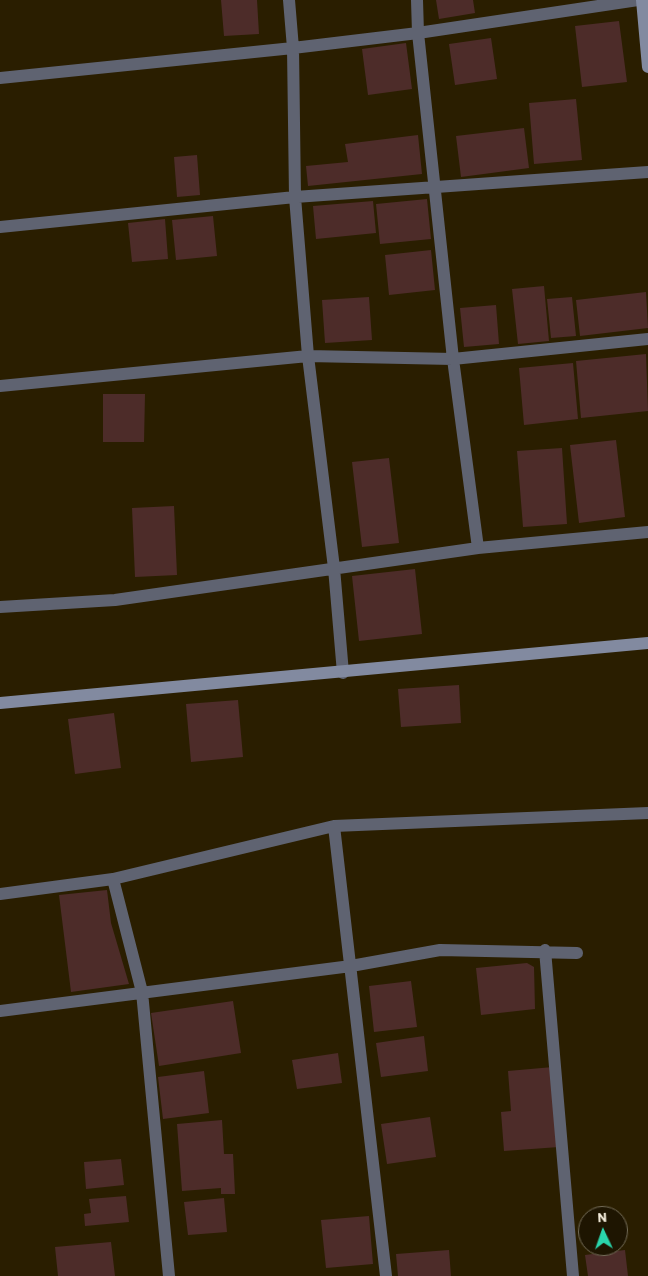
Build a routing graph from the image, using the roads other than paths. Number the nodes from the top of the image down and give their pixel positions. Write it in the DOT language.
graph roads {
  1 [pos="289,0"];
  2 [pos="417,0"];
  3 [pos="640,0"];
  4 [pos="418,33"];
  5 [pos="293,48"];
  6 [pos="648,67"];
  7 [pos="0,78"];
  8 [pos="648,172"];
  9 [pos="435,188"];
  10 [pos="295,197"];
  11 [pos="0,227"];
  12 [pos="648,339"];
  13 [pos="308,356"];
  14 [pos="453,359"];
  15 [pos="0,386"];
  16 [pos="648,532"];
  17 [pos="478,548"];
  18 [pos="334,568"];
  19 [pos="0,607"];
  20 [pos="648,643"];
  21 [pos="343,673"];
  22 [pos="0,703"];
  23 [pos="648,813"];
  24 [pos="334,826"];
  25 [pos="112,879"];
  26 [pos="0,894"];
  27 [pos="545,950"];
  28 [pos="577,953"];
  29 [pos="351,966"];
  30 [pos="142,992"];
  31 [pos="0,1011"];
  32 [pos="169,1276"];
  33 [pos="386,1276"];
  34 [pos="573,1276"];
  1 -- 5 [label="street"];
  2 -- 4 [label="street"];
  3 -- 4 [label="street"];
  3 -- 6 [label="street"];
  4 -- 5 [label="street"];
  4 -- 9 [label="street"];
  5 -- 7 [label="street"];
  5 -- 10 [label="street"];
  8 -- 9 [label="street"];
  9 -- 10 [label="street"];
  9 -- 14 [label="street"];
  10 -- 11 [label="street"];
  10 -- 13 [label="street"];
  12 -- 14 [label="street"];
  13 -- 14 [label="street"];
  13 -- 15 [label="street"];
  13 -- 18 [label="street"];
  14 -- 17 [label="street"];
  16 -- 17 [label="street"];
  17 -- 18 [label="street"];
  18 -- 19 [label="street"];
  18 -- 21 [label="street"];
  20 -- 21 [label="street"];
  21 -- 22 [label="street"];
  23 -- 24 [label="street"];
  24 -- 25 [label="street"];
  24 -- 29 [label="street"];
  25 -- 26 [label="street"];
  25 -- 30 [label="street"];
  27 -- 28 [label="street"];
  27 -- 29 [label="street"];
  27 -- 34 [label="street"];
  29 -- 30 [label="street"];
  29 -- 33 [label="street"];
  30 -- 31 [label="street"];
  30 -- 32 [label="street"];
}
